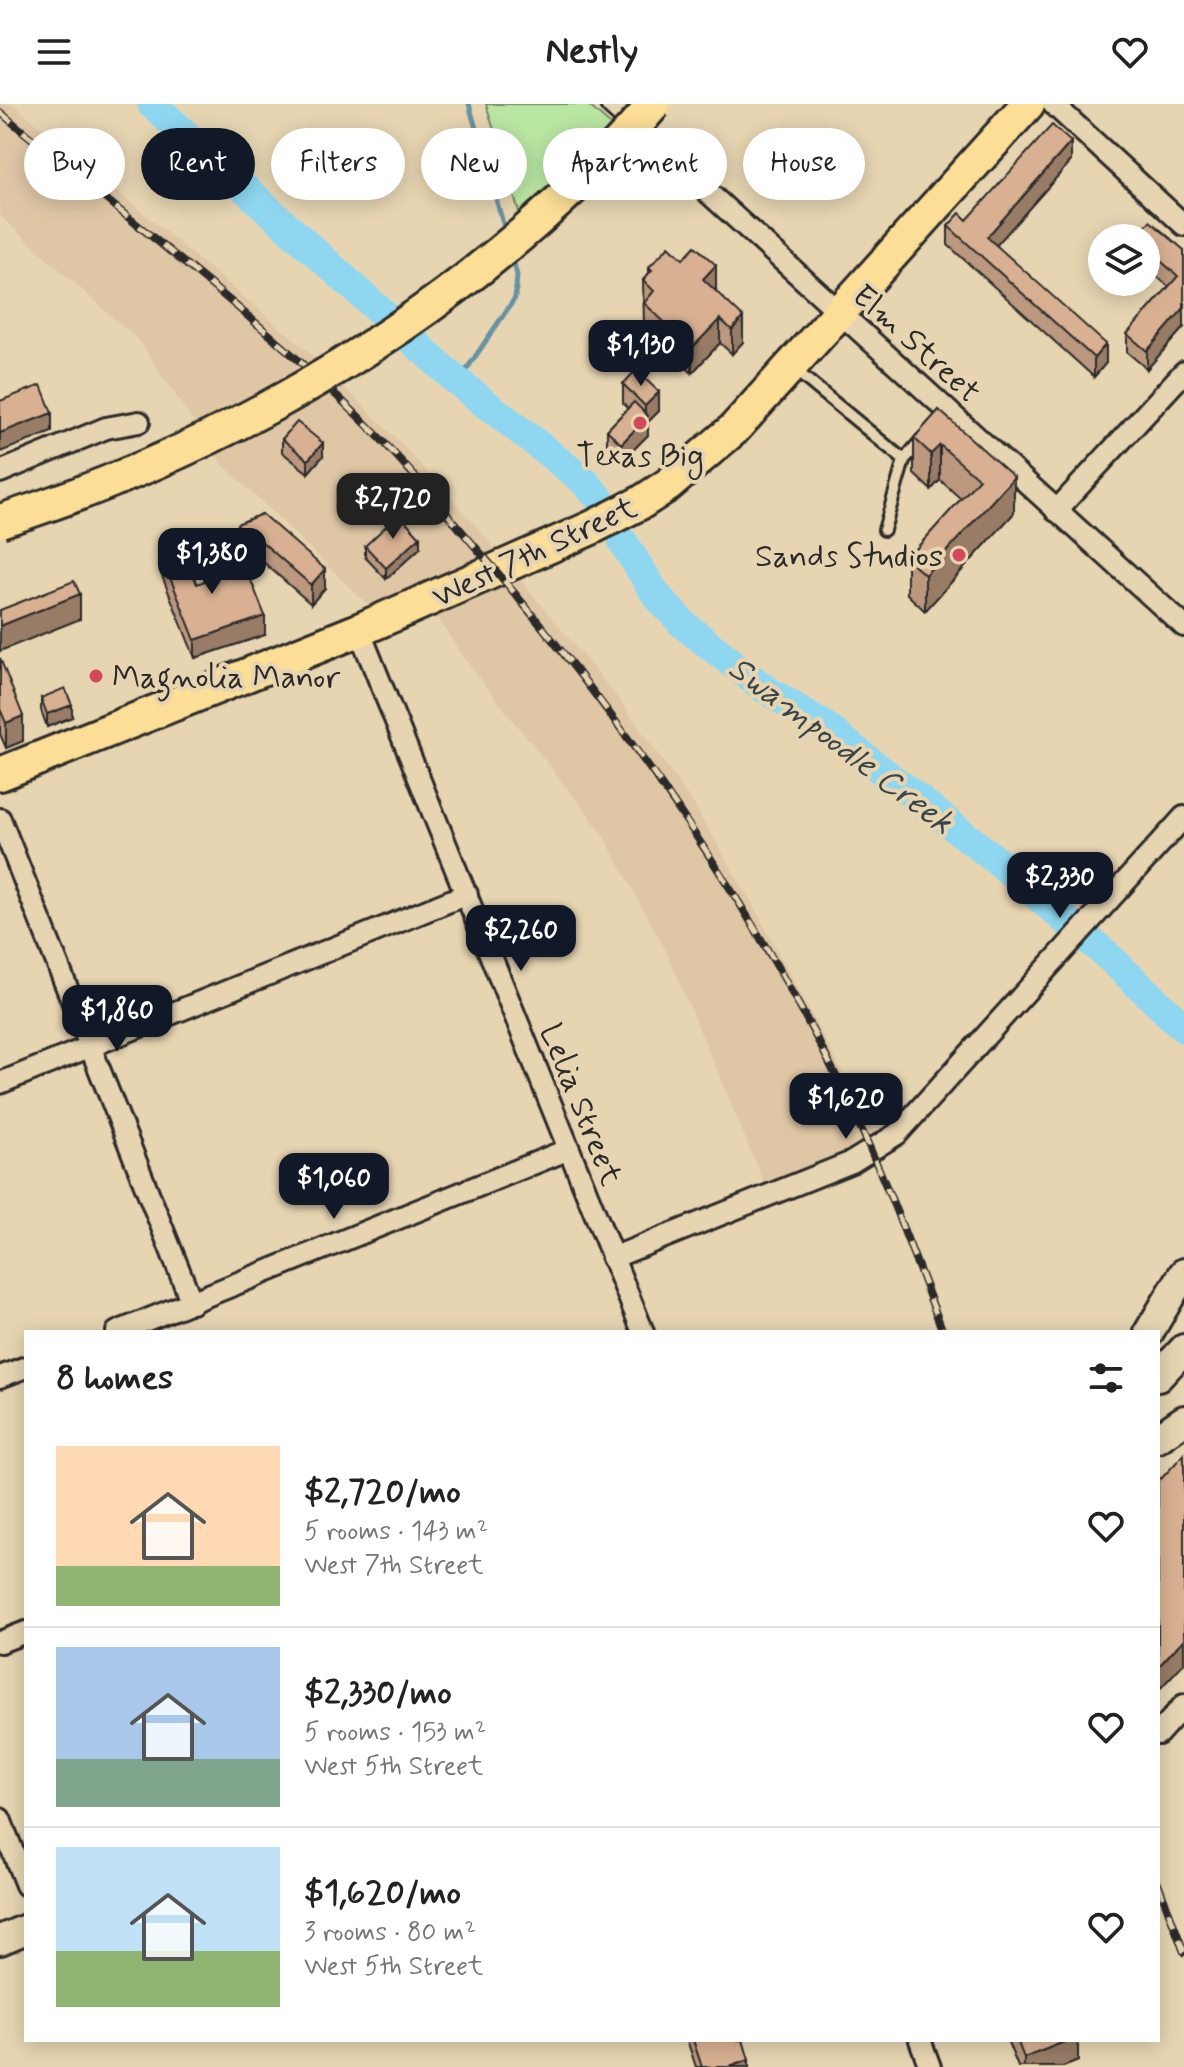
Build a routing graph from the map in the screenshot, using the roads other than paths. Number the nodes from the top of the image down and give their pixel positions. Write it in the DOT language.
graph roads {
  1 [pos="611,104"];
  2 [pos="654,104"];
  3 [pos="1028,104"];
  4 [pos="1053,104"];
  5 [pos="1184,225"];
  6 [pos="839,313"];
  7 [pos="791,366"];
  8 [pos="1184,372"];
  9 [pos="139,422"];
  10 [pos="930,429"];
  11 [pos="904,460"];
  12 [pos="0,472"];
  13 [pos="1056,511"];
  14 [pos="0,521"];
  15 [pos="884,530"];
  16 [pos="1184,626"];
  17 [pos="359,630"];
  18 [pos="0,774"];
  19 [pos="1184,817"];
  20 [pos="0,819"];
  21 [pos="467,894"];
  22 [pos="91,1046"];
  23 [pos="0,1083"];
  24 [pos="567,1150"];
  25 [pos="612,1258"];
  26 [pos="1184,1273"];
  27 [pos="192,1303"];
  28 [pos="122,1330"];
  29 [pos="642,1330"];
  30 [pos="1150,1330"];
  31 [pos="1184,1349"];
  32 [pos="24,1368"];
  33 [pos="1160,1375"];
  34 [pos="0,1377"];
  35 [pos="1184,1420"];
  36 [pos="1160,1437"];
  37 [pos="1184,1439"];
  38 [pos="1160,1451"];
  39 [pos="24,1633"];
  40 [pos="0,1642"];
  41 [pos="1184,1705"];
  42 [pos="1160,1732"];
  43 [pos="0,1819"];
  44 [pos="24,1880"];
  45 [pos="24,1930"];
  46 [pos="0,1940"];
  47 [pos="921,2042"];
  48 [pos="930,2067"];
  1 -- 6 [label="street, Elm Street"];
  2 -- 14 [label="main road, bridge"];
  3 -- 6 [label="main road, West 7th Street"];
  4 -- 5 [label="street"];
  6 -- 7 [label="main road, West 7th Street"];
  6 -- 13 [label="street, Elm Street"];
  7 -- 11 [label="lane"];
  7 -- 17 [label="main road, West 7th Street"];
  8 -- 13 [label="street"];
  9 -- 12 [label="street"];
  10 -- 11 [label="lane"];
  11 -- 15 [label="lane"];
  13 -- 16 [label="street, Elm Street"];
  17 -- 18 [label="main road, West 7th Street"];
  17 -- 21 [label="street, Lelia Street"];
  19 -- 25 [label="street"];
  20 -- 22 [label="street"];
  21 -- 22 [label="street"];
  21 -- 24 [label="street, Lelia Street"];
  22 -- 23 [label="street"];
  22 -- 27 [label="street"];
  24 -- 25 [label="street, Lelia Street"];
  24 -- 27 [label="street"];
  25 -- 29 [label="street, Lelia Street"];
  26 -- 30 [label="main road"];
  27 -- 28 [label="street"];
  31 -- 33 [label="main road"];
  32 -- 34 [label="street"];
  35 -- 36 [label="main road"];
  37 -- 38 [label="main road"];
  39 -- 40 [label="street"];
  41 -- 42 [label="street"];
  43 -- 44 [label="street"];
  45 -- 46 [label="main road"];
  47 -- 48 [label="street"];
}
